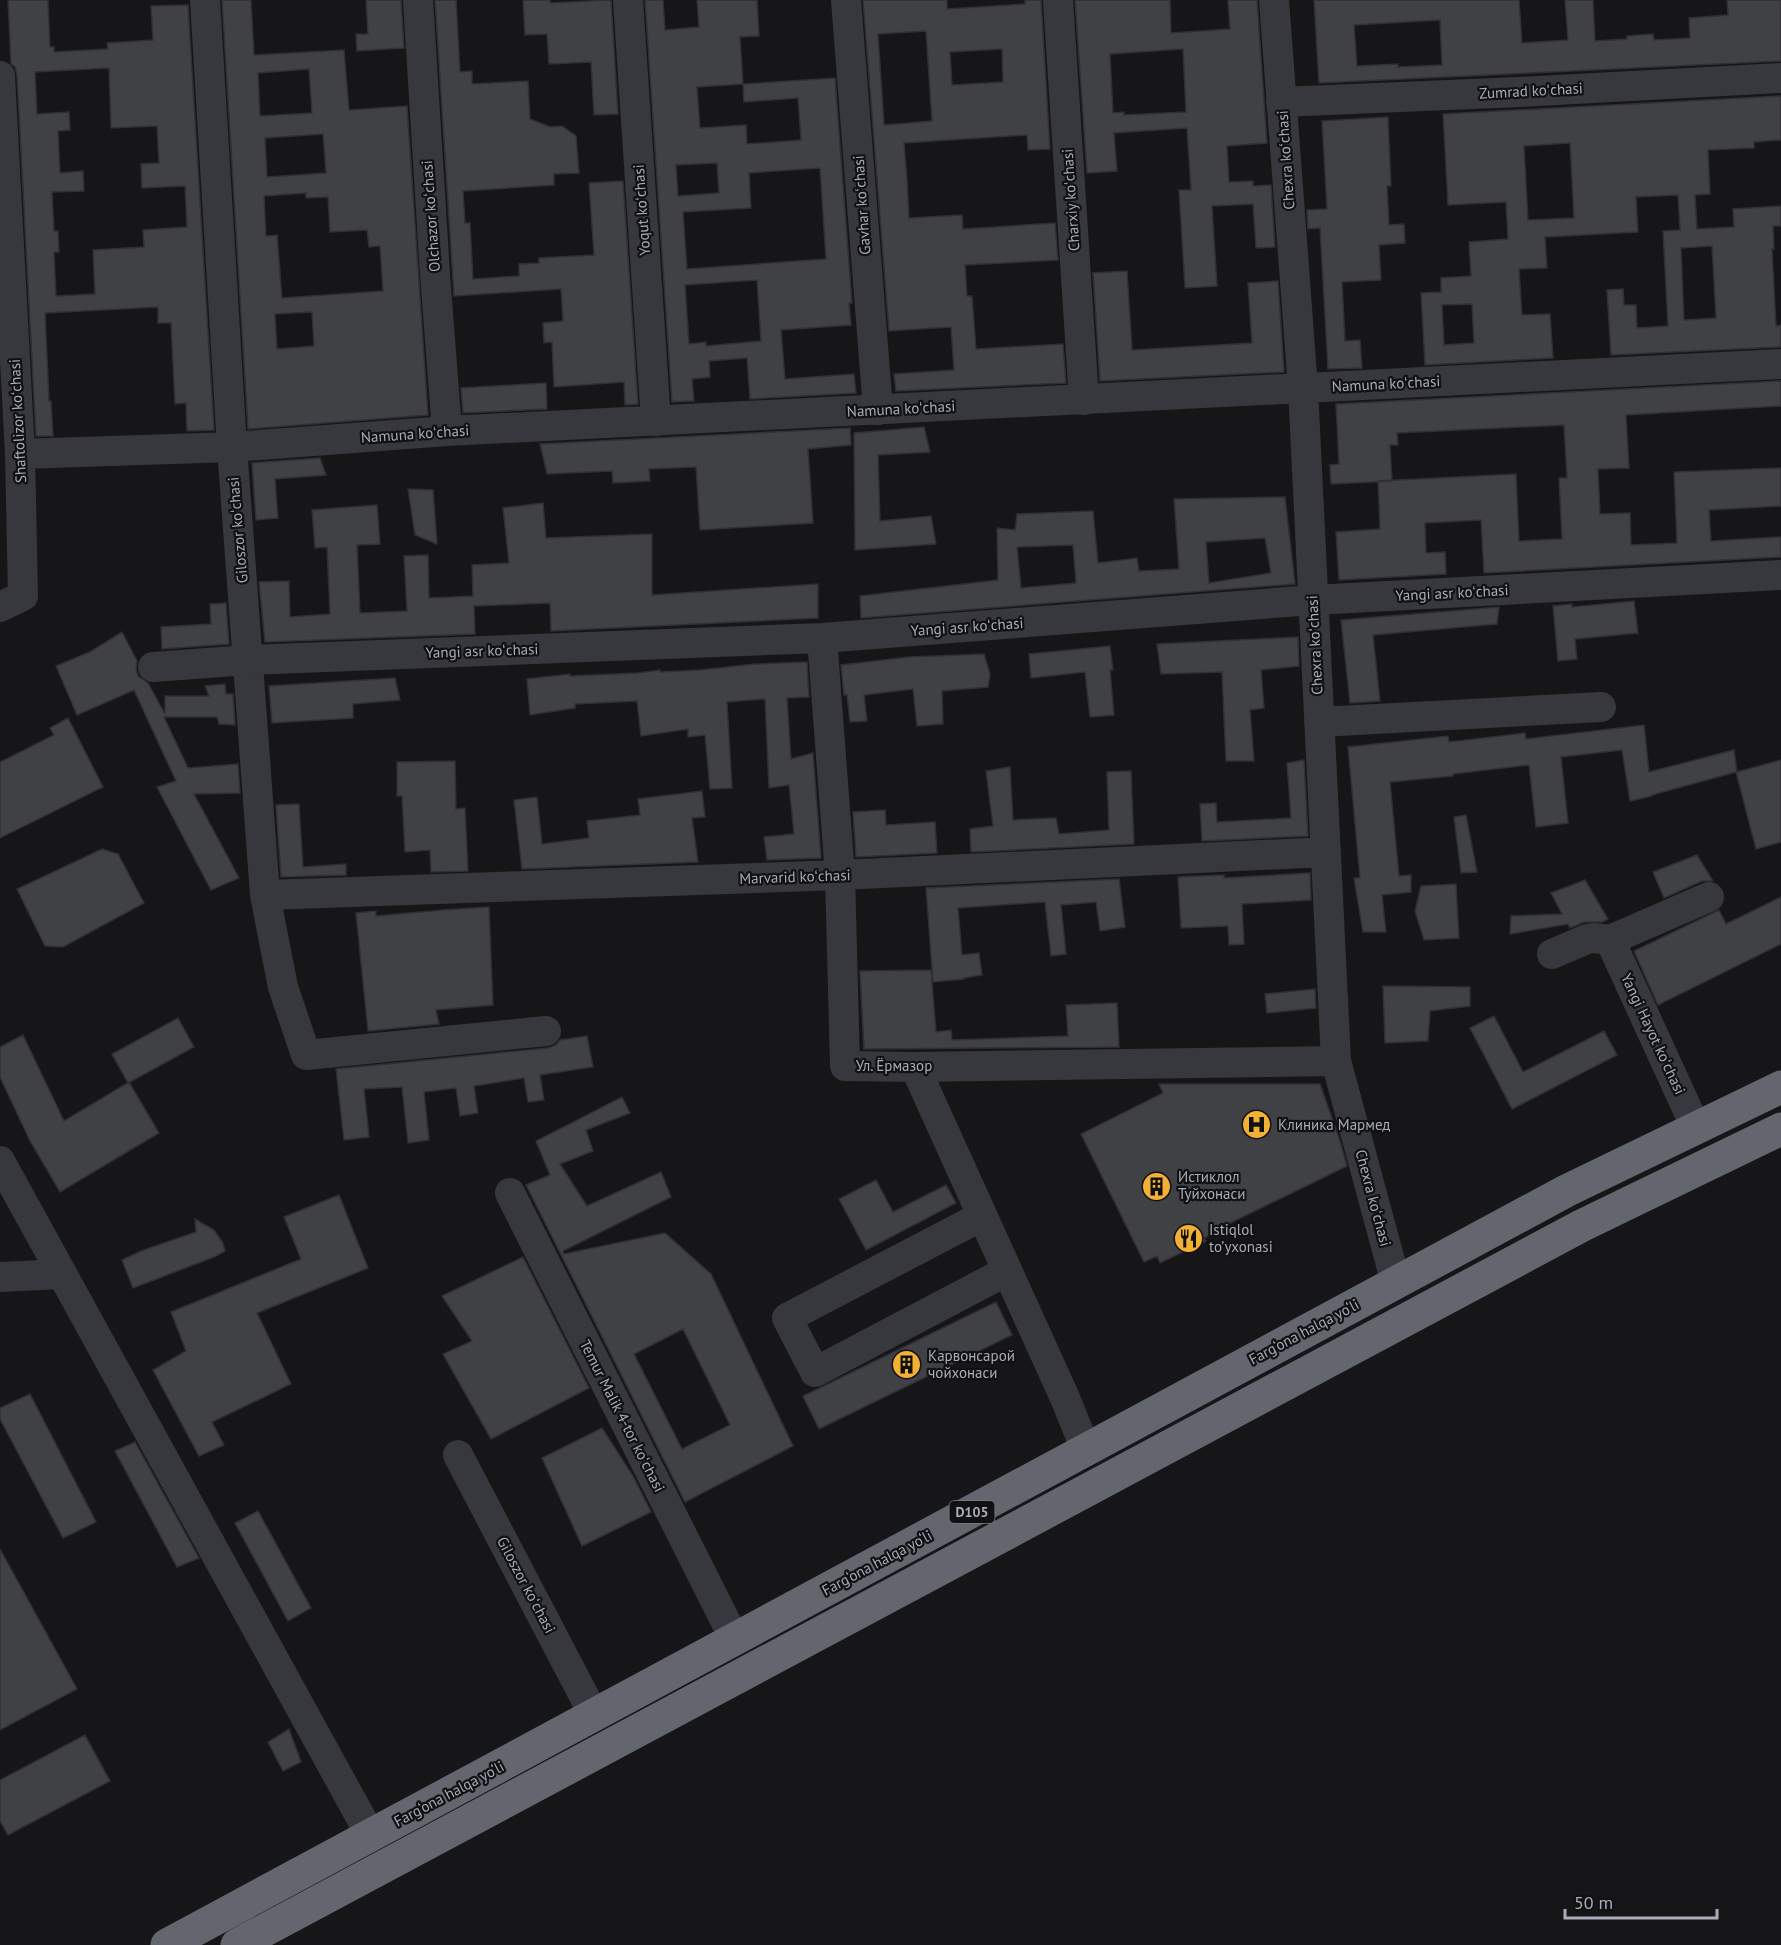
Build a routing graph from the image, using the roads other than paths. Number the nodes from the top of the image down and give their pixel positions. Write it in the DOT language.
graph roads {
  1 [pos="205,0"];
  2 [pos="418,0"];
  3 [pos="628,0"];
  4 [pos="846,0"];
  5 [pos="1059,0"];
  6 [pos="1274,0"];
  7 [pos="0,76"];
  8 [pos="1781,78"];
  9 [pos="1281,102"];
  10 [pos="1781,363"];
  11 [pos="1303,388"];
  12 [pos="1084,400"];
  13 [pos="878,410"];
  14 [pos="656,421"];
  15 [pos="447,431"];
  16 [pos="231,447"];
  17 [pos="20,454"];
  18 [pos="1781,575"];
  19 [pos="1313,600"];
  20 [pos="0,607"];
  21 [pos="822,638"];
  22 [pos="249,660"];
  23 [pos="153,667"];
  24 [pos="1600,707"];
  25 [pos="1319,722"];
  26 [pos="1326,852"];
  27 [pos="840,875"];
  28 [pos="265,895"];
  29 [pos="1708,897"];
  30 [pos="1610,940"];
  31 [pos="1552,954"];
  32 [pos="546,1030"];
  33 [pos="1336,1061"];
  34 [pos="915,1067"];
  35 [pos="1781,1087"];
  36 [pos="1696,1128"];
  37 [pos="1781,1129"];
  38 [pos="0,1161"];
  39 [pos="510,1193"];
  40 [pos="982,1216"];
  41 [pos="1007,1271"];
  42 [pos="62,1274"];
  43 [pos="0,1277"];
  44 [pos="1396,1283"];
  45 [pos="1086,1450"];
  46 [pos="458,1455"];
  47 [pos="735,1640"];
  48 [pos="594,1715"];
  49 [pos="512,1760"];
  50 [pos="530,1787"];
  51 [pos="371,1836"];
  52 [pos="167,1945"];
  53 [pos="237,1945"];
  1 -- 16 [label="street, Giloszor koʻchasi"];
  2 -- 15 [label="street, Olchazor koʻchasi"];
  3 -- 14 [label="street, Yoqut koʻchasi"];
  4 -- 13 [label="street, Gavhar koʻchasi"];
  5 -- 12 [label="street, Charxiy koʻchasi"];
  6 -- 9 [label="street, Chexra koʻchasi"];
  7 -- 17 [label="street, Shaftolizor koʻchasi"];
  8 -- 9 [label="street, Zumrad koʻchasi"];
  9 -- 11 [label="street, Chexra koʻchasi"];
  10 -- 11 [label="street, Namuna koʻchasi"];
  11 -- 12 [label="street, Namuna koʻchasi"];
  11 -- 19 [label="street, Chexra koʻchasi"];
  12 -- 13 [label="street, Namuna koʻchasi"];
  13 -- 14 [label="street, Namuna koʻchasi"];
  14 -- 15 [label="street, Namuna koʻchasi"];
  15 -- 16 [label="street, Namuna koʻchasi"];
  16 -- 17 [label="street, Namuna koʻchasi"];
  16 -- 22 [label="street, Giloszor koʻchasi"];
  17 -- 20 [label="street, Shaftolizor koʻchasi"];
  18 -- 19 [label="street, Yangi asr koʻchasi"];
  19 -- 21 [label="street, Yangi asr koʻchasi"];
  19 -- 25 [label="street, Chexra koʻchasi"];
  21 -- 22 [label="street, Yangi asr koʻchasi"];
  21 -- 27 [label="street, Ул. Ёрмазор"];
  22 -- 23 [label="street, Yangi asr koʻchasi"];
  22 -- 28 [label="street, Giloszor koʻchasi"];
  24 -- 25 [label="street"];
  25 -- 26 [label="street, Chexra koʻchasi"];
  26 -- 27 [label="street, Marvarid koʻchasi"];
  26 -- 33 [label="street, Chexra koʻchasi"];
  27 -- 28 [label="street, Marvarid koʻchasi"];
  27 -- 34 [label="street, Ул. Ёрмазор"];
  28 -- 32 [label="street, Giloszor koʻchasi"];
  29 -- 30 [label="street"];
  30 -- 31 [label="street"];
  30 -- 36 [label="street, Yangi Hayot koʻchasi"];
  33 -- 34 [label="street, Ул. Ёрмазор"];
  33 -- 44 [label="street, Chexra koʻchasi"];
  34 -- 40 [label="street"];
  35 -- 36 [label="highway, Farg‘ona halqa yo‘li / D105"];
  36 -- 44 [label="highway, Farg‘ona halqa yo‘li / D105"];
  37 -- 50 [label="highway, D105"];
  38 -- 42 [label="street"];
  39 -- 47 [label="street, Temur Malik 4-tor koʻchasi"];
  40 -- 41 [label="street"];
  40 -- 41 [label="street"];
  41 -- 45 [label="street"];
  42 -- 43 [label="street"];
  42 -- 51 [label="street"];
  44 -- 45 [label="highway, Farg‘ona halqa yo‘li / D105"];
  45 -- 47 [label="highway, Farg‘ona halqa yo‘li / D105"];
  46 -- 48 [label="street, Giloszor koʻchasi"];
  47 -- 48 [label="highway, Farg‘ona halqa yo‘li / D105"];
  48 -- 49 [label="highway, Farg‘ona halqa yo‘li / D105"];
  49 -- 50 [label="highway"];
  49 -- 51 [label="highway, Farg‘ona halqa yo‘li / D105"];
  50 -- 53 [label="highway, D105"];
  51 -- 52 [label="highway, Farg‘ona halqa yo‘li / D105"];
}
